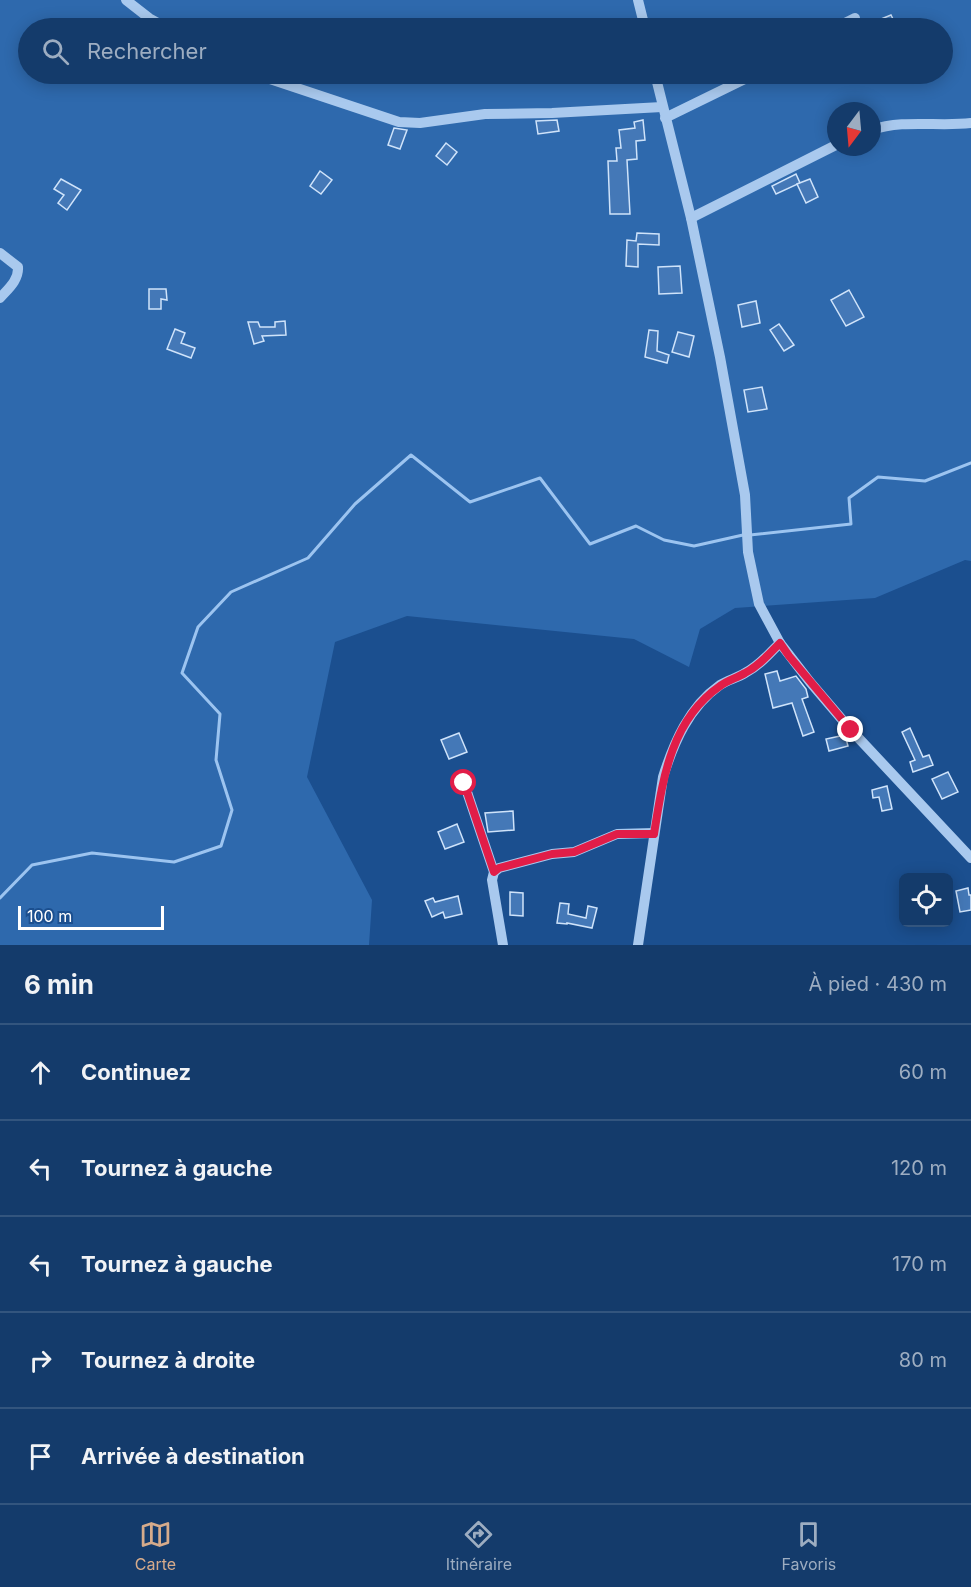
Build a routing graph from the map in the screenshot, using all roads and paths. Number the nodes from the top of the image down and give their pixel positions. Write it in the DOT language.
graph roads {
  1 [pos="126,0"];
  2 [pos="638,0"];
  3 [pos="152,18"];
  4 [pos="642,18"];
  5 [pos="285,84"];
  6 [pos="657,84"];
  7 [pos="731,84"];
  8 [pos="664,113"];
  9 [pos="971,123"];
  10 [pos="881,127"];
  11 [pos="827,150"];
  12 [pos="691,218"];
  13 [pos="0,253"];
  14 [pos="0,298"];
  15 [pos="780,643"];
  16 [pos="464,783"];
  17 [pos="654,834"];
  18 [pos="971,858"];
  19 [pos="494,872"];
  20 [pos="503,945"];
  21 [pos="638,945"];
  1 -- 3 [label="street"];
  2 -- 4 [label="street"];
  5 -- 8 [label="street"];
  6 -- 8 [label="street"];
  7 -- 8 [label="street"];
  8 -- 12 [label="street"];
  9 -- 10 [label="street"];
  11 -- 12 [label="street"];
  12 -- 15 [label="street"];
  13 -- 14 [label="street"];
  15 -- 17 [label="street"];
  15 -- 18 [label="street"];
  16 -- 19 [label="street"];
  17 -- 19 [label="street"];
  17 -- 21 [label="street"];
  19 -- 20 [label="street"];
}
